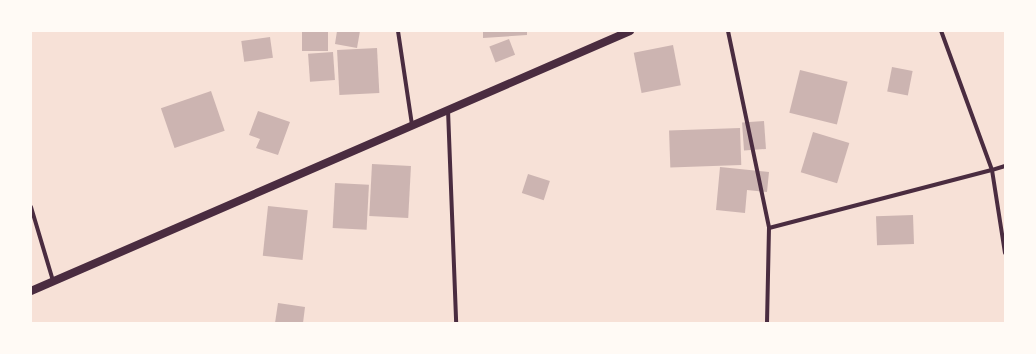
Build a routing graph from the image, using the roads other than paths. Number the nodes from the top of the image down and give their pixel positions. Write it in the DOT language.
graph roads {
  1 [pos="398,31"];
  2 [pos="630,31"];
  3 [pos="728,31"];
  4 [pos="941,31"];
  5 [pos="448,110"];
  6 [pos="412,126"];
  7 [pos="1005,166"];
  8 [pos="992,170"];
  9 [pos="31,207"];
  10 [pos="768,228"];
  11 [pos="1005,254"];
  12 [pos="53,282"];
  13 [pos="31,291"];
  14 [pos="456,323"];
  15 [pos="766,323"];
  1 -- 6 [label="street"];
  2 -- 5 [label="main road"];
  3 -- 10 [label="street"];
  4 -- 8 [label="street"];
  5 -- 6 [label="main road"];
  5 -- 14 [label="street"];
  6 -- 12 [label="main road"];
  7 -- 8 [label="street"];
  8 -- 10 [label="street"];
  8 -- 11 [label="street"];
  9 -- 12 [label="street"];
  10 -- 15 [label="street"];
  12 -- 13 [label="main road"];
}
